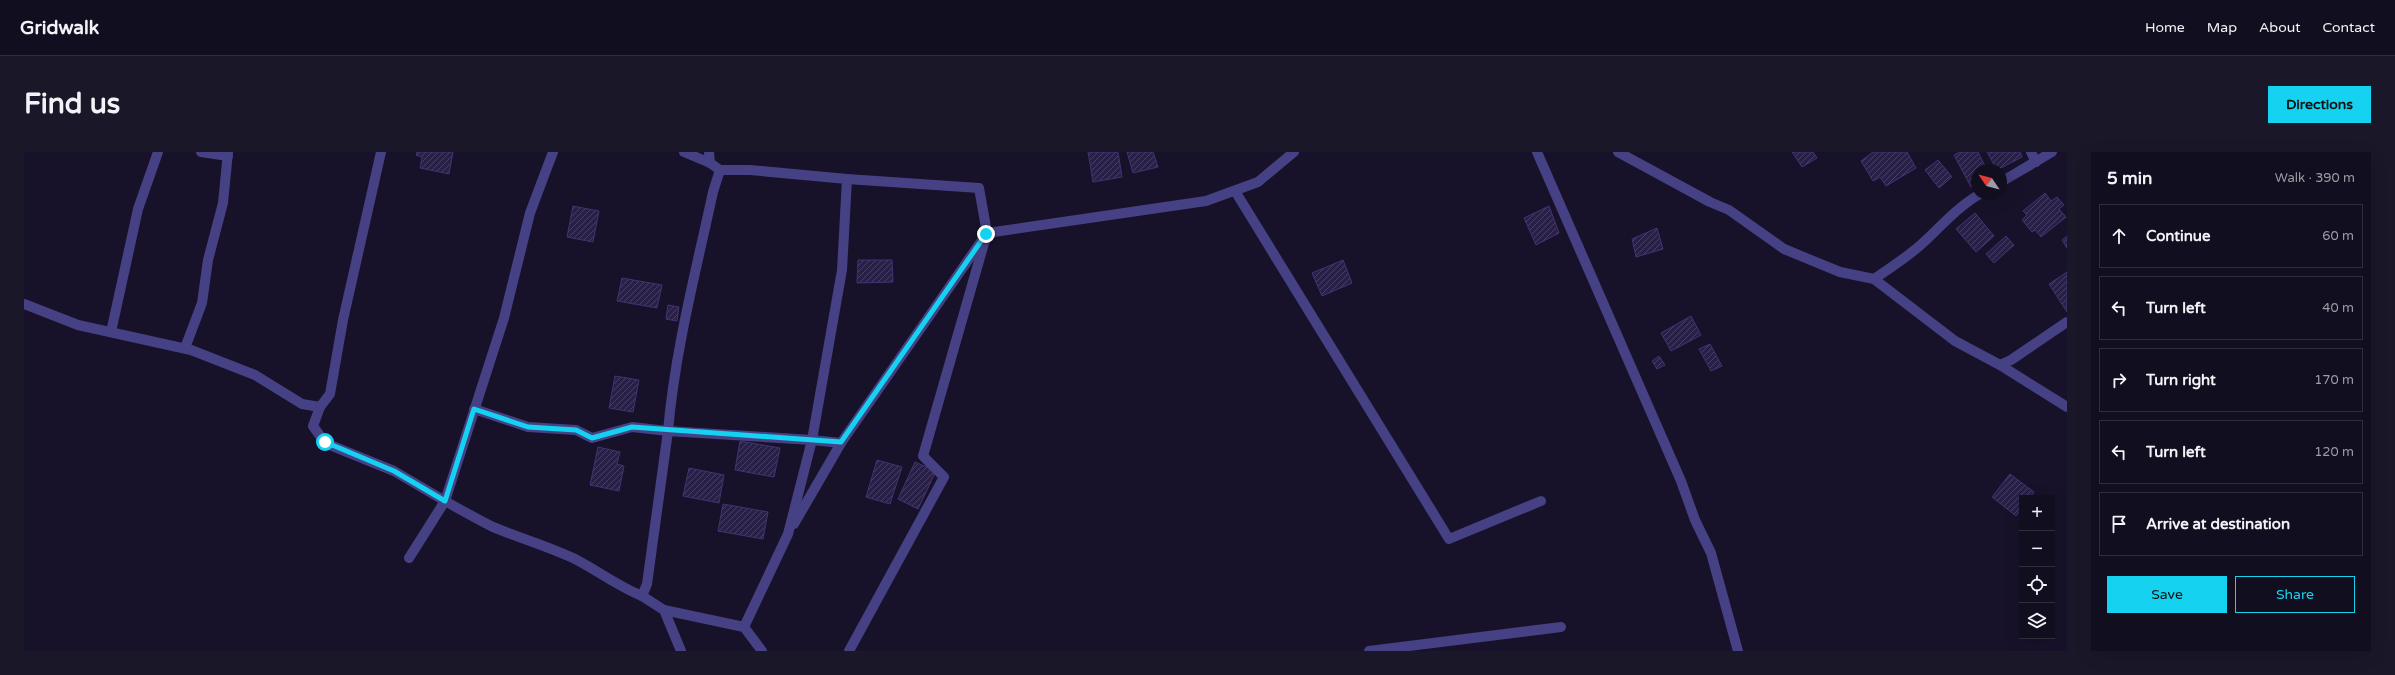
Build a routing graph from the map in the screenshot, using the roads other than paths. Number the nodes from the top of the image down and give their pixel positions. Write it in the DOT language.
graph roads {
  1 [pos="158,152"];
  2 [pos="201,152"];
  3 [pos="382,152"];
  4 [pos="553,152"];
  5 [pos="684,152"];
  6 [pos="710,152"];
  7 [pos="1294,152"];
  8 [pos="1537,152"];
  9 [pos="1618,152"];
  10 [pos="2031,152"];
  11 [pos="2052,152"];
  12 [pos="228,154"];
  13 [pos="2036,162"];
  14 [pos="710,163"];
  15 [pos="720,170"];
  16 [pos="848,179"];
  17 [pos="2007,179"];
  18 [pos="1235,190"];
  19 [pos="1971,199"];
  20 [pos="986,234"];
  21 [pos="1874,279"];
  22 [pos="24,304"];
  23 [pos="2067,322"];
  24 [pos="111,332"];
  25 [pos="185,348"];
  26 [pos="2000,365"];
  27 [pos="2067,407"];
  28 [pos="320,408"];
  29 [pos="474,409"];
  30 [pos="668,431"];
  31 [pos="812,440"];
  32 [pos="841,442"];
  33 [pos="445,501"];
  34 [pos="1541,501"];
  35 [pos="788,534"];
  36 [pos="409,558"];
  37 [pos="642,596"];
  38 [pos="664,610"];
  39 [pos="744,627"];
  40 [pos="1561,627"];
  41 [pos="681,651"];
  42 [pos="762,651"];
  43 [pos="849,651"];
  44 [pos="1369,651"];
  45 [pos="1738,651"];
  1 -- 24 [label="street"];
  2 -- 12 [label="street"];
  3 -- 28 [label="street"];
  4 -- 29 [label="street"];
  5 -- 14 [label="street"];
  6 -- 14 [label="street"];
  7 -- 18 [label="street"];
  8 -- 45 [label="street"];
  9 -- 21 [label="street"];
  10 -- 13 [label="street"];
  11 -- 13 [label="street"];
  12 -- 25 [label="street"];
  13 -- 17 [label="street"];
  14 -- 15 [label="street"];
  15 -- 16 [label="street"];
  15 -- 30 [label="street"];
  16 -- 20 [label="street"];
  16 -- 31 [label="street"];
  18 -- 20 [label="street"];
  18 -- 34 [label="street"];
  19 -- 21 [label="street"];
  20 -- 32 [label="street"];
  20 -- 43 [label="street"];
  21 -- 26 [label="street"];
  22 -- 24 [label="street"];
  23 -- 26 [label="street"];
  24 -- 25 [label="street"];
  25 -- 28 [label="street"];
  26 -- 27 [label="street"];
  28 -- 33 [label="street"];
  29 -- 30 [label="street"];
  29 -- 33 [label="street"];
  30 -- 31 [label="street"];
  30 -- 37 [label="street"];
  31 -- 32 [label="street"];
  31 -- 35 [label="street"];
  32 -- 35 [label="street"];
  33 -- 36 [label="street"];
  33 -- 37 [label="street"];
  35 -- 39 [label="street"];
  37 -- 38 [label="street"];
  38 -- 39 [label="street"];
  38 -- 41 [label="street"];
  39 -- 42 [label="street"];
  40 -- 44 [label="street"];
}
